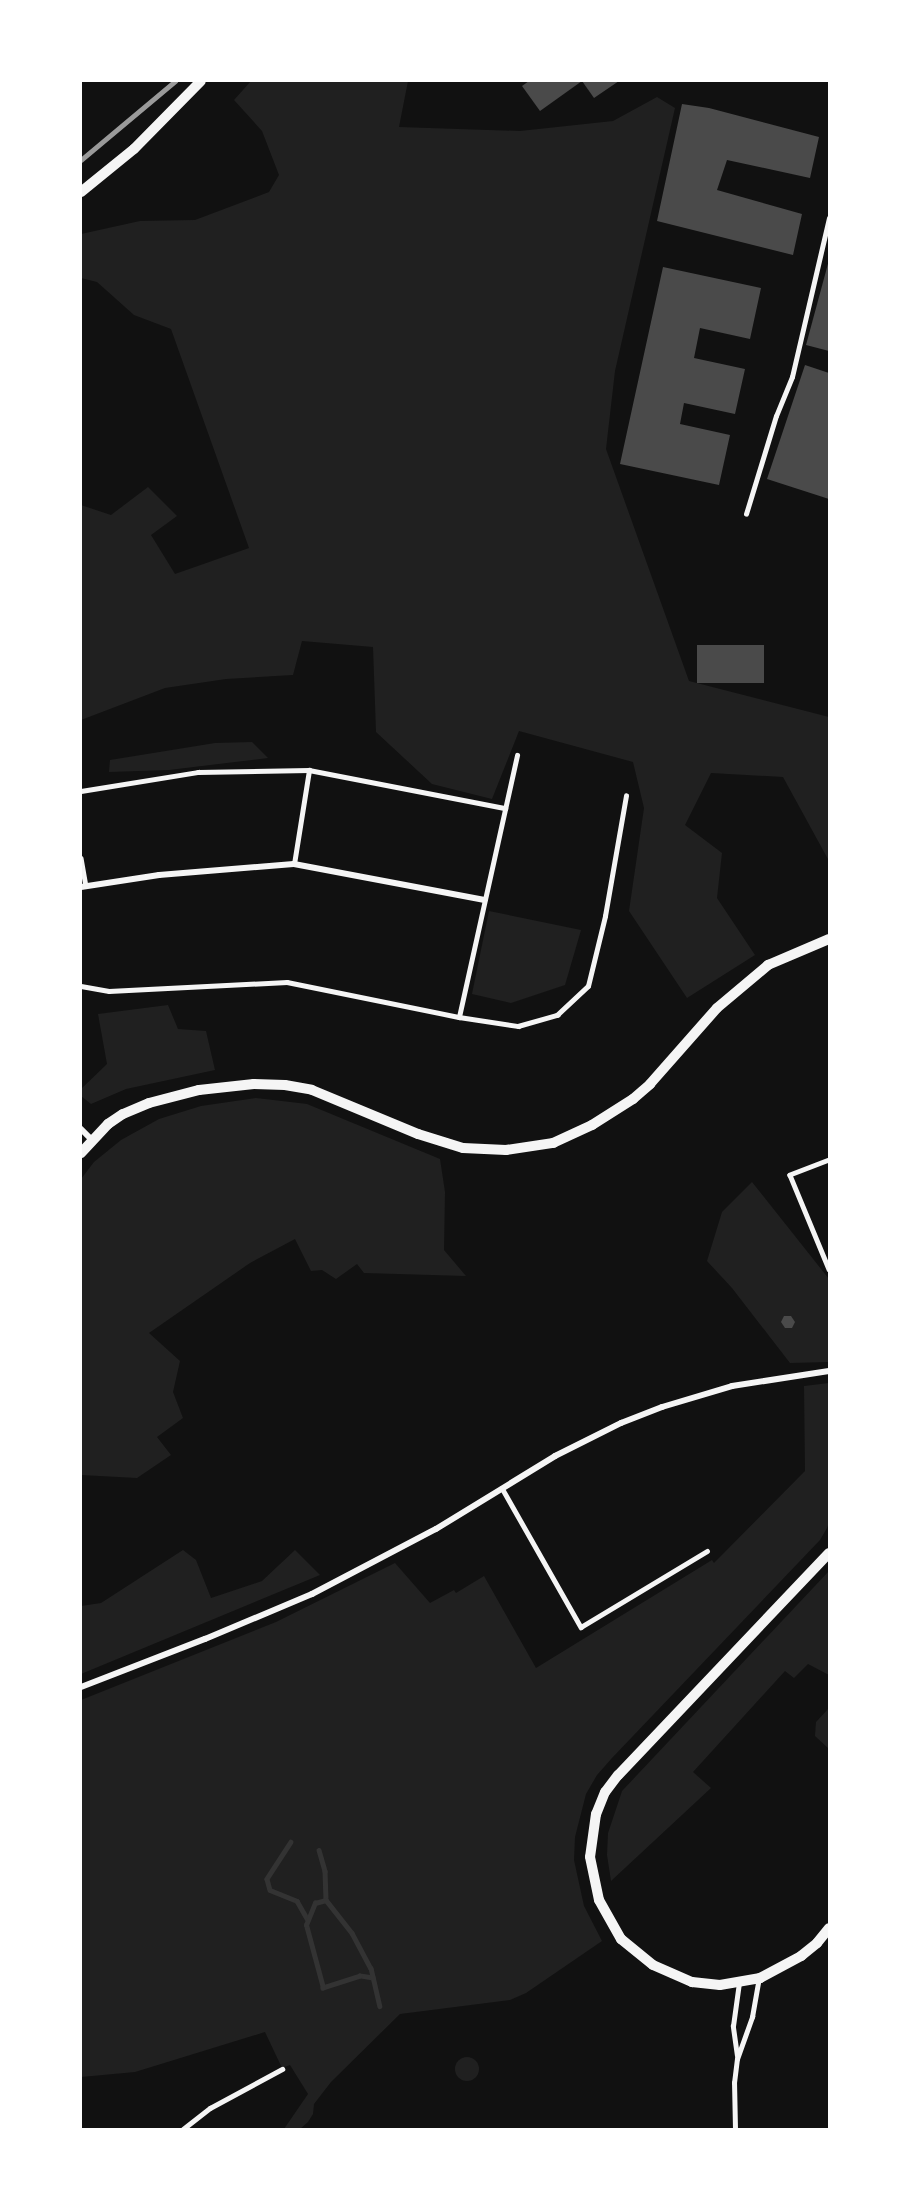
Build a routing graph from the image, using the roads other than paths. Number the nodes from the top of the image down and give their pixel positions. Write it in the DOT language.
graph roads {
  1 [pos="201,81"];
  2 [pos="81,192"];
  3 [pos="829,218"];
  4 [pos="746,514"];
  5 [pos="517,755"];
  6 [pos="309,770"];
  7 [pos="81,790"];
  8 [pos="626,796"];
  9 [pos="505,808"];
  10 [pos="81,858"];
  11 [pos="294,864"];
  12 [pos="83,887"];
  13 [pos="485,900"];
  14 [pos="829,939"];
  15 [pos="81,986"];
  16 [pos="459,1017"];
  17 [pos="81,1130"];
  18 [pos="92,1140"];
  19 [pos="81,1153"];
  20 [pos="829,1160"];
  21 [pos="829,1269"];
  22 [pos="829,1371"];
  23 [pos="502,1488"];
  24 [pos="707,1551"];
  25 [pos="829,1553"];
  26 [pos="81,1687"];
  27 [pos="829,1928"];
  28 [pos="760,1978"];
  29 [pos="740,1983"];
  30 [pos="737,2059"];
  31 [pos="282,2069"];
  32 [pos="183,2129"];
  33 [pos="735,2129"];
  1 -- 2 [label="street"];
  3 -- 4 [label="lane"];
  5 -- 9 [label="lane"];
  6 -- 7 [label="lane"];
  6 -- 9 [label="lane"];
  6 -- 11 [label="lane"];
  8 -- 16 [label="lane"];
  9 -- 13 [label="lane"];
  10 -- 12 [label="lane"];
  11 -- 12 [label="street"];
  11 -- 13 [label="street"];
  13 -- 16 [label="lane"];
  14 -- 18 [label="street"];
  15 -- 16 [label="lane"];
  17 -- 18 [label="street"];
  18 -- 19 [label="street"];
  20 -- 21 [label="lane"];
  22 -- 23 [label="street"];
  23 -- 24 [label="lane"];
  23 -- 26 [label="street"];
  25 -- 29 [label="street"];
  27 -- 28 [label="street"];
  28 -- 29 [label="street"];
  28 -- 30 [label="lane"];
  29 -- 30 [label="lane"];
  30 -- 33 [label="lane"];
  31 -- 32 [label="lane"];
}
